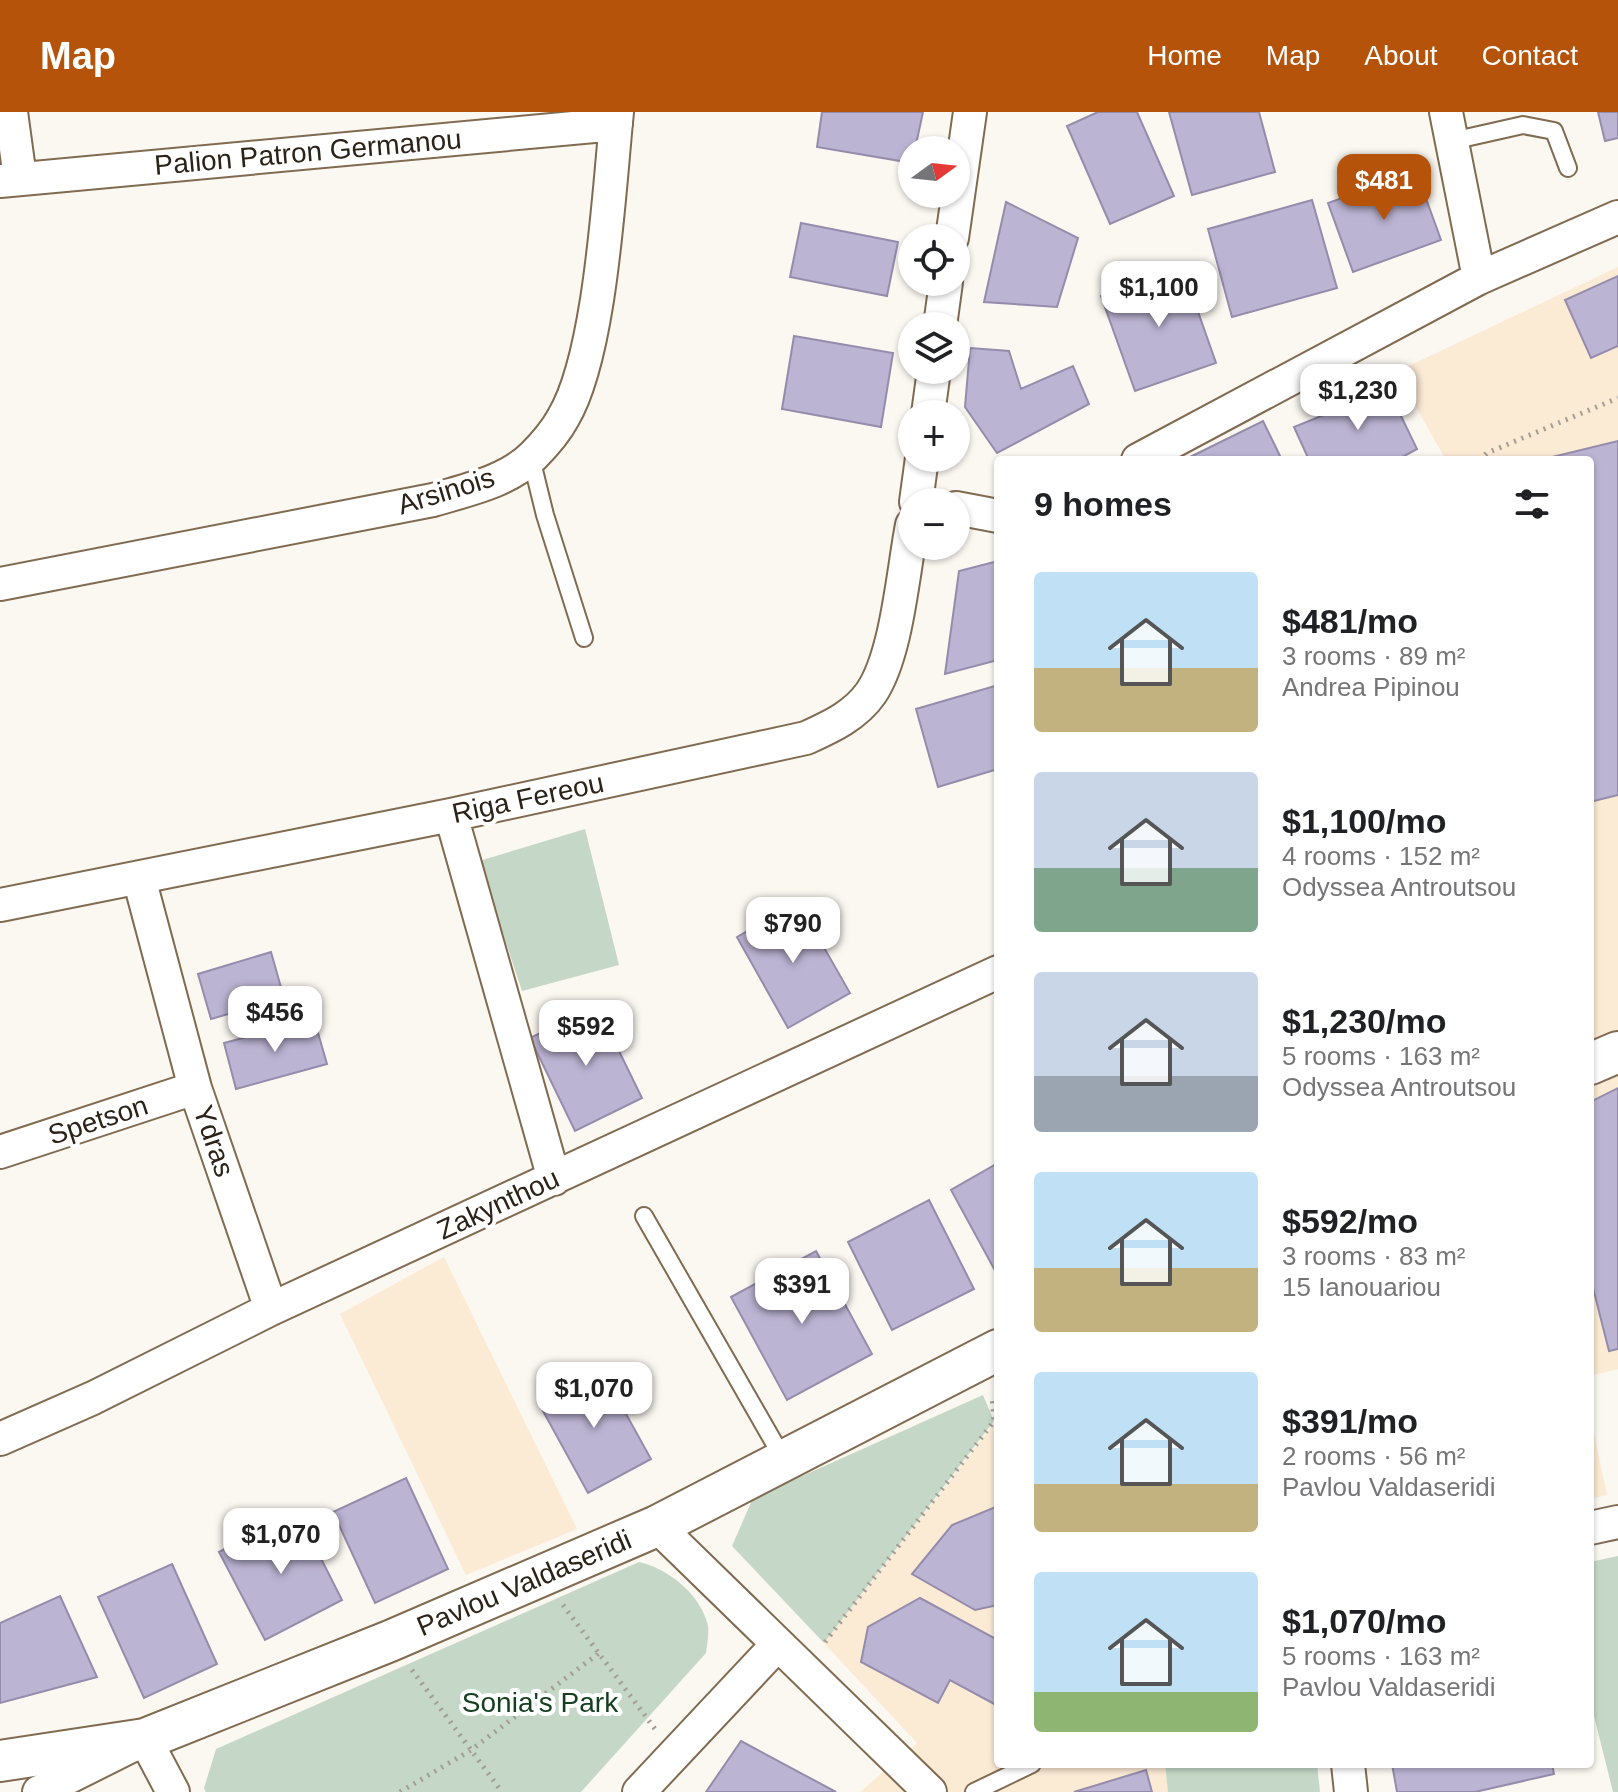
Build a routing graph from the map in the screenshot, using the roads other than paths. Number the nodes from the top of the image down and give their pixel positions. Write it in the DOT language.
graph roads {
  1 [pos="11,112"];
  2 [pos="970,112"];
  3 [pos="616,118"];
  4 [pos="1449,126"];
  5 [pos="1568,168"];
  6 [pos="10,179"];
  7 [pos="1618,217"];
  8 [pos="954,224"];
  9 [pos="1479,278"];
  10 [pos="1145,456"];
  11 [pos="531,458"];
  12 [pos="970,511"];
  13 [pos="994,515"];
  14 [pos="905,560"];
  15 [pos="0,584"];
  16 [pos="584,638"];
  17 [pos="451,815"];
  18 [pos="139,878"];
  19 [pos="0,905"];
  20 [pos="994,974"];
  21 [pos="1618,1052"];
  22 [pos="1594,1062"];
  23 [pos="195,1088"];
  24 [pos="0,1152"];
  25 [pos="554,1179"];
  26 [pos="644,1216"];
  27 [pos="271,1309"];
  28 [pos="994,1352"];
  29 [pos="0,1439"];
  30 [pos="784,1460"];
  31 [pos="1618,1522"];
  32 [pos="657,1526"];
  33 [pos="1594,1527"];
  34 [pos="777,1645"];
  35 [pos="145,1739"];
  36 [pos="0,1761"];
  37 [pos="1024,1768"];
  38 [pos="1348,1768"];
  39 [pos="39,1792"];
  40 [pos="173,1792"];
  41 [pos="639,1792"];
  42 [pos="930,1792"];
  43 [pos="974,1792"];
  44 [pos="1351,1792"];
  1 -- 6 [label="street"];
  2 -- 8 [label="street"];
  3 -- 6 [label="street, Palion Patron Germanou"];
  3 -- 11 [label="street, Arsinois"];
  4 -- 5 [label="lane"];
  4 -- 9 [label="street"];
  7 -- 9 [label="street"];
  9 -- 10 [label="street"];
  11 -- 15 [label="street, Arsinois"];
  11 -- 16 [label="lane"];
  12 -- 13 [label="street"];
  14 -- 17 [label="street, Riga Fereou"];
  17 -- 18 [label="street, Riga Fereou"];
  17 -- 25 [label="street"];
  18 -- 19 [label="street, Riga Fereou"];
  18 -- 23 [label="street, Ydras"];
  20 -- 25 [label="street, Zakynthou"];
  21 -- 22 [label="street"];
  23 -- 24 [label="street, Spetson"];
  23 -- 27 [label="street, Ydras"];
  25 -- 27 [label="street, Zakynthou"];
  26 -- 30 [label="lane"];
  27 -- 29 [label="street, Zakynthou"];
  28 -- 30 [label="street, Pavlou Valdaseridi"];
  30 -- 32 [label="street, Pavlou Valdaseridi"];
  31 -- 33 [label="street"];
  32 -- 34 [label="street"];
  32 -- 35 [label="street, Pavlou Valdaseridi"];
  34 -- 41 [label="street"];
  34 -- 42 [label="street"];
  35 -- 36 [label="street"];
  35 -- 39 [label="street, Pavlou Valdaseridi"];
  35 -- 40 [label="street"];
  37 -- 43 [label="lane"];
  38 -- 44 [label="street"];
}
